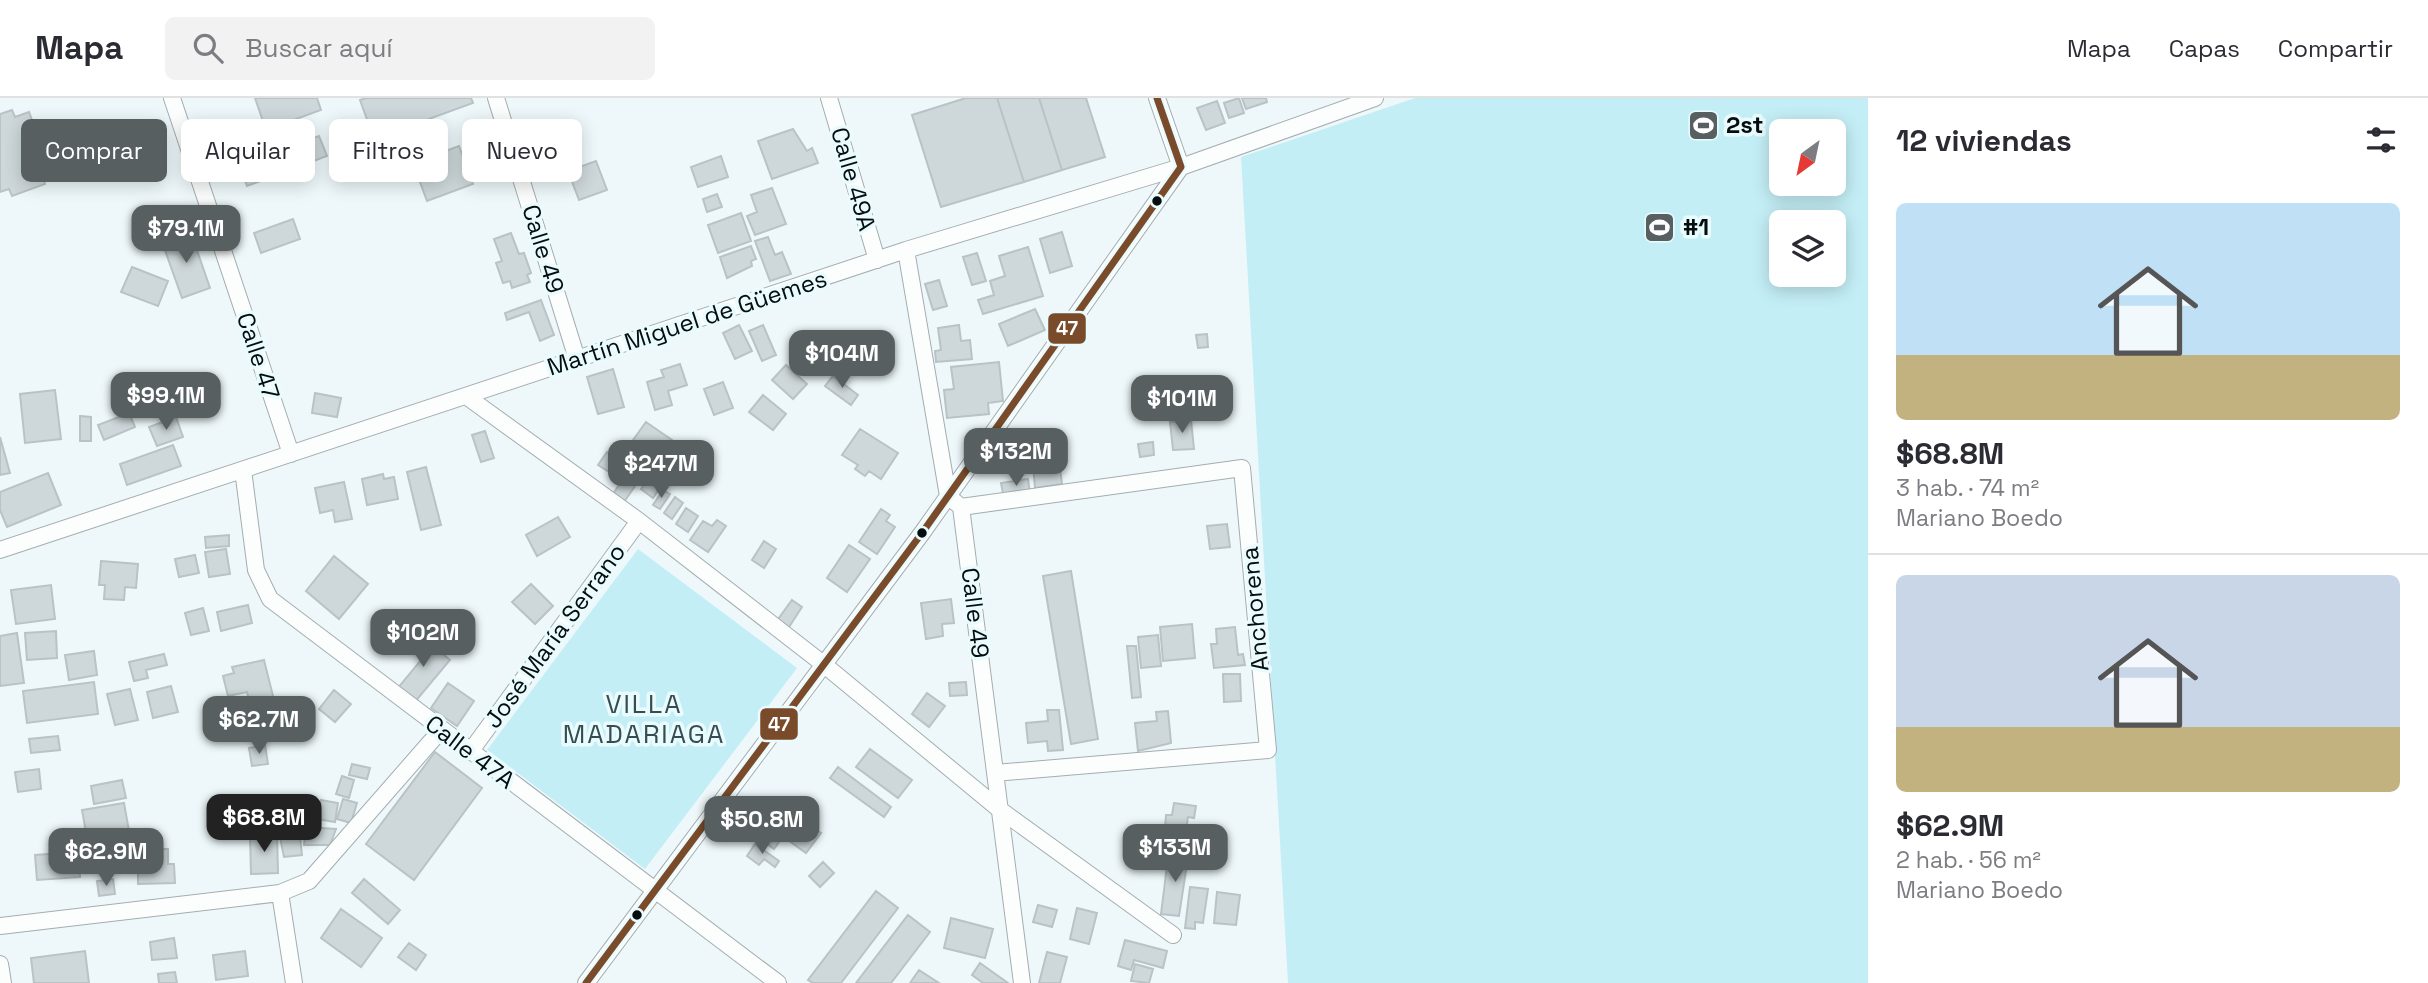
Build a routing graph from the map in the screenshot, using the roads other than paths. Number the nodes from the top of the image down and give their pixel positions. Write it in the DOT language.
graph roads {
  1 [pos="172,98"];
  2 [pos="496,98"];
  3 [pos="829,98"];
  4 [pos="1157,98"];
  5 [pos="1375,98"];
  6 [pos="1181,167"];
  7 [pos="906,250"];
  8 [pos="877,260"];
  9 [pos="577,359"];
  10 [pos="466,396"];
  11 [pos="291,454"];
  12 [pos="243,470"];
  13 [pos="948,496"];
  14 [pos="961,507"];
  15 [pos="639,521"];
  16 [pos="0,550"];
  17 [pos="822,663"];
  18 [pos="441,730"];
  19 [pos="470,752"];
  20 [pos="995,773"];
  21 [pos="999,809"];
  22 [pos="655,889"];
  23 [pos="280,893"];
  24 [pos="0,926"];
  25 [pos="1173,935"];
  26 [pos="0,964"];
  27 [pos="3,983"];
  28 [pos="294,983"];
  29 [pos="586,983"];
  30 [pos="778,983"];
  31 [pos="1021,983"];
  1 -- 11 [label="street, Calle 47"];
  2 -- 9 [label="street, Calle 49"];
  3 -- 8 [label="street, Calle 49A"];
  4 -- 6 [label="street"];
  5 -- 6 [label="street, Martín Miguel de Güemes"];
  6 -- 7 [label="street, Martín Miguel de Güemes"];
  6 -- 13 [label="street"];
  7 -- 8 [label="street, Martín Miguel de Güemes"];
  7 -- 13 [label="street"];
  8 -- 9 [label="street, Martín Miguel de Güemes"];
  9 -- 10 [label="street, Martín Miguel de Güemes"];
  10 -- 11 [label="street, Martín Miguel de Güemes"];
  10 -- 15 [label="street"];
  11 -- 12 [label="street, Martín Miguel de Güemes"];
  12 -- 16 [label="street, Martín Miguel de Güemes"];
  12 -- 18 [label="street, Calle 47A"];
  13 -- 14 [label="street"];
  13 -- 17 [label="street"];
  14 -- 20 [label="street, Calle 49"];
  14 -- 20 [label="street, Anchorena"];
  15 -- 17 [label="street"];
  15 -- 19 [label="street, José María Serrano"];
  17 -- 21 [label="street"];
  17 -- 22 [label="street"];
  18 -- 19 [label="street, Calle 47A"];
  18 -- 23 [label="street"];
  19 -- 22 [label="street, Calle 47A"];
  20 -- 21 [label="street, Calle 49"];
  21 -- 25 [label="street"];
  21 -- 31 [label="street, Calle 49"];
  22 -- 29 [label="street"];
  22 -- 30 [label="street, Calle 47A"];
  23 -- 24 [label="street"];
  23 -- 28 [label="street"];
  26 -- 27 [label="street"];
}
